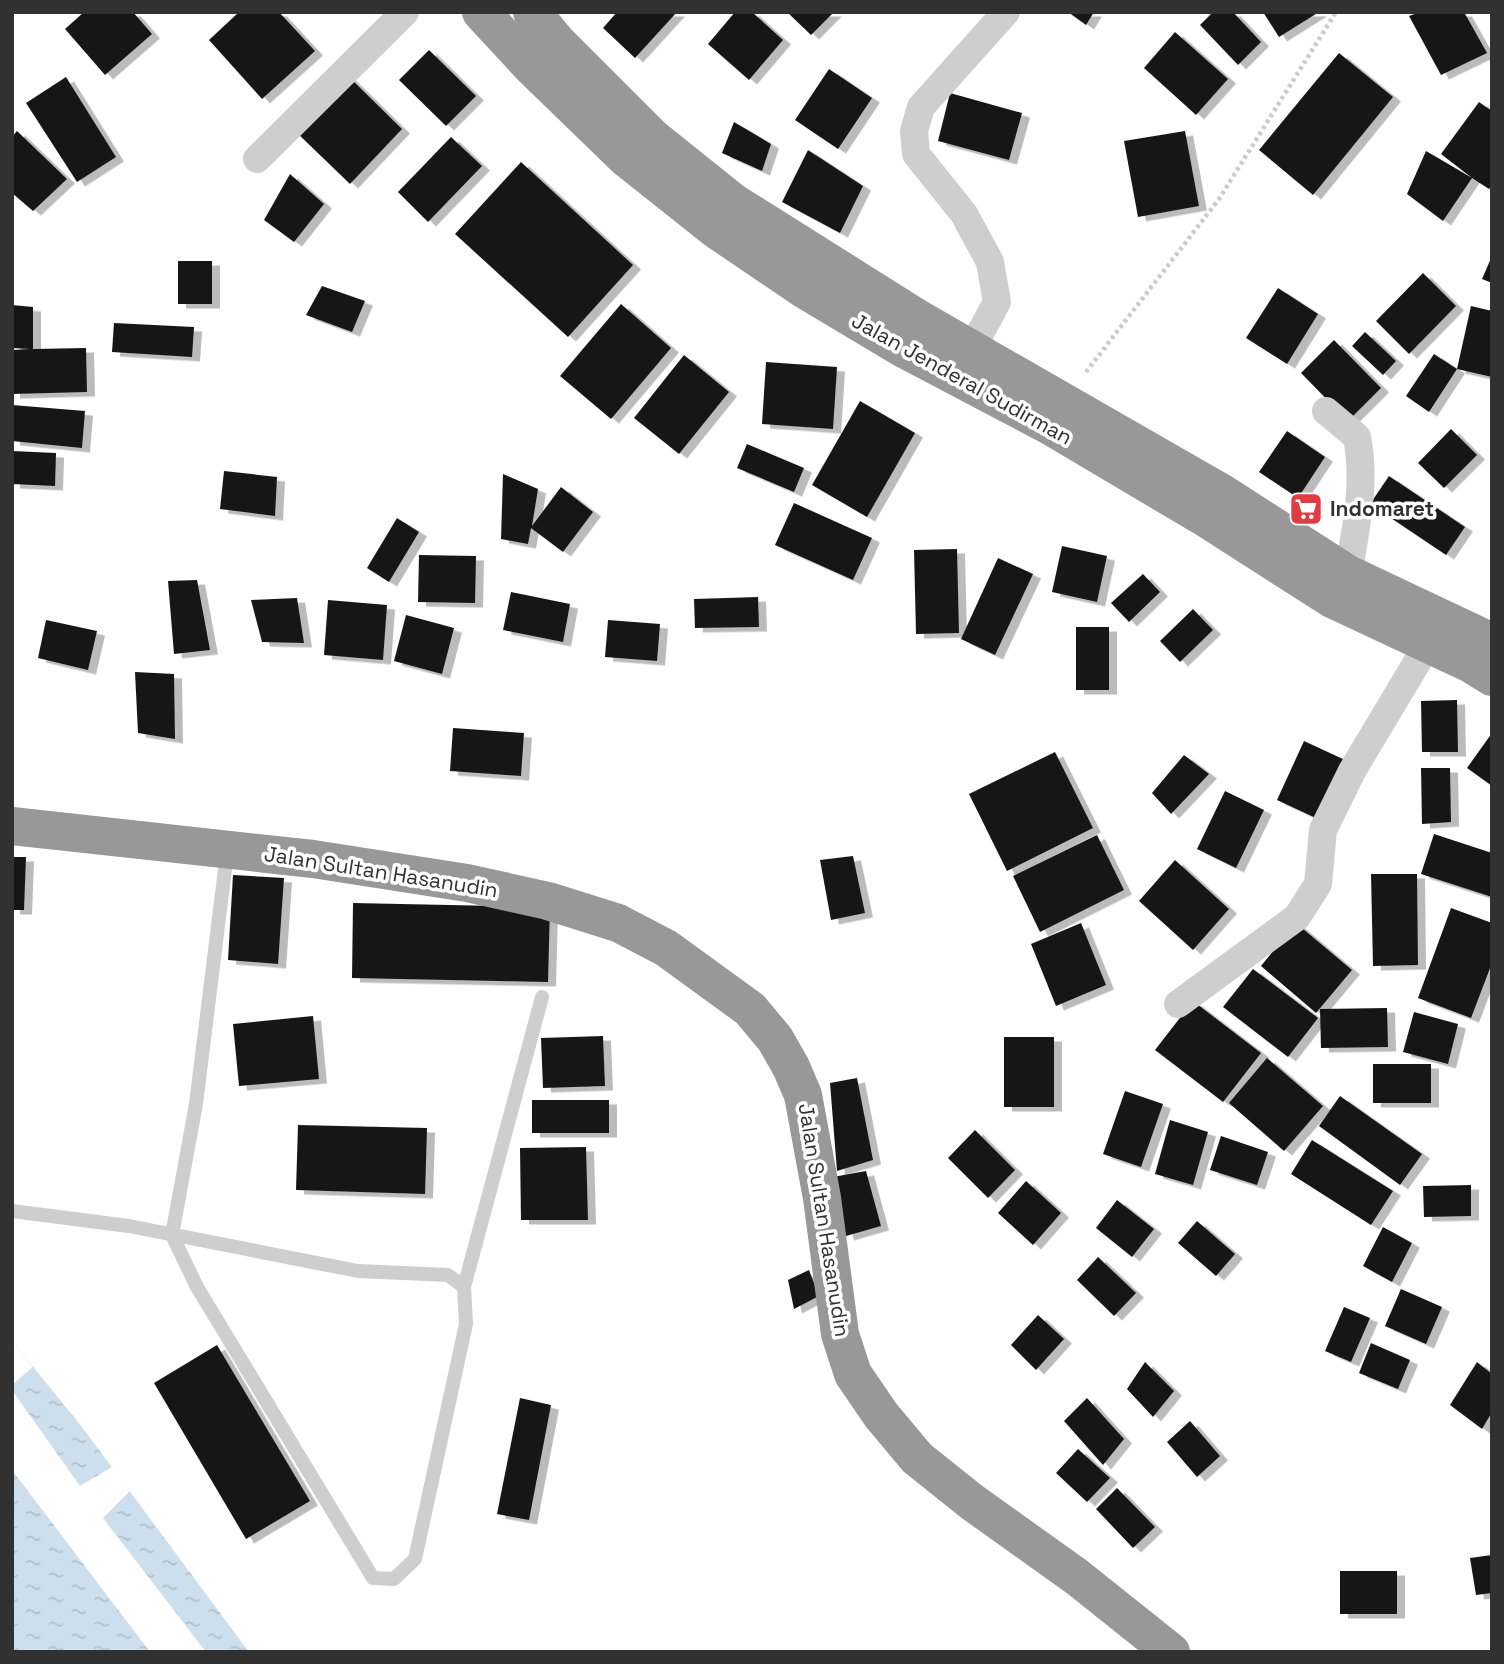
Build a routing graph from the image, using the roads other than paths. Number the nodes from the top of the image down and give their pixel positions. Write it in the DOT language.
graph roads {
  1 [pos="405,12"];
  2 [pos="481,12"];
  3 [pos="532,12"];
  4 [pos="1006,12"];
  5 [pos="257,159"];
  6 [pos="963,362"];
  7 [pos="1326,411"];
  8 [pos="1348,574"];
  9 [pos="1428,644"];
  10 [pos="1487,657"];
  11 [pos="12,826"];
  12 [pos="228,850"];
  13 [pos="542,997"];
  14 [pos="1178,1004"];
  15 [pos="12,1211"];
  16 [pos="173,1235"];
  17 [pos="464,1287"];
  18 [pos="1171,1652"];
  1 -- 5 [label="street"];
  2 -- 6 [label="highway, Jalan Jenderal Sudirman"];
  3 -- 6 [label="highway, Jalan Jenderal Sudirman"];
  4 -- 6 [label="street"];
  6 -- 8 [label="highway, Jalan Jenderal Sudirman"];
  6 -- 9 [label="highway, Jalan Jenderal Sudirman"];
  7 -- 8 [label="street"];
  8 -- 10 [label="highway, Jalan Jenderal Sudirman"];
  9 -- 10 [label="highway, Jalan Jenderal Sudirman"];
  9 -- 14 [label="street"];
  11 -- 12 [label="highway, Jalan Sultan Hasanudin"];
  12 -- 16 [label="lane"];
  12 -- 18 [label="highway, Jalan Sultan Hasanudin"];
  13 -- 17 [label="lane"];
  15 -- 16 [label="lane"];
  16 -- 17 [label="lane"];
  16 -- 17 [label="lane"];
}
